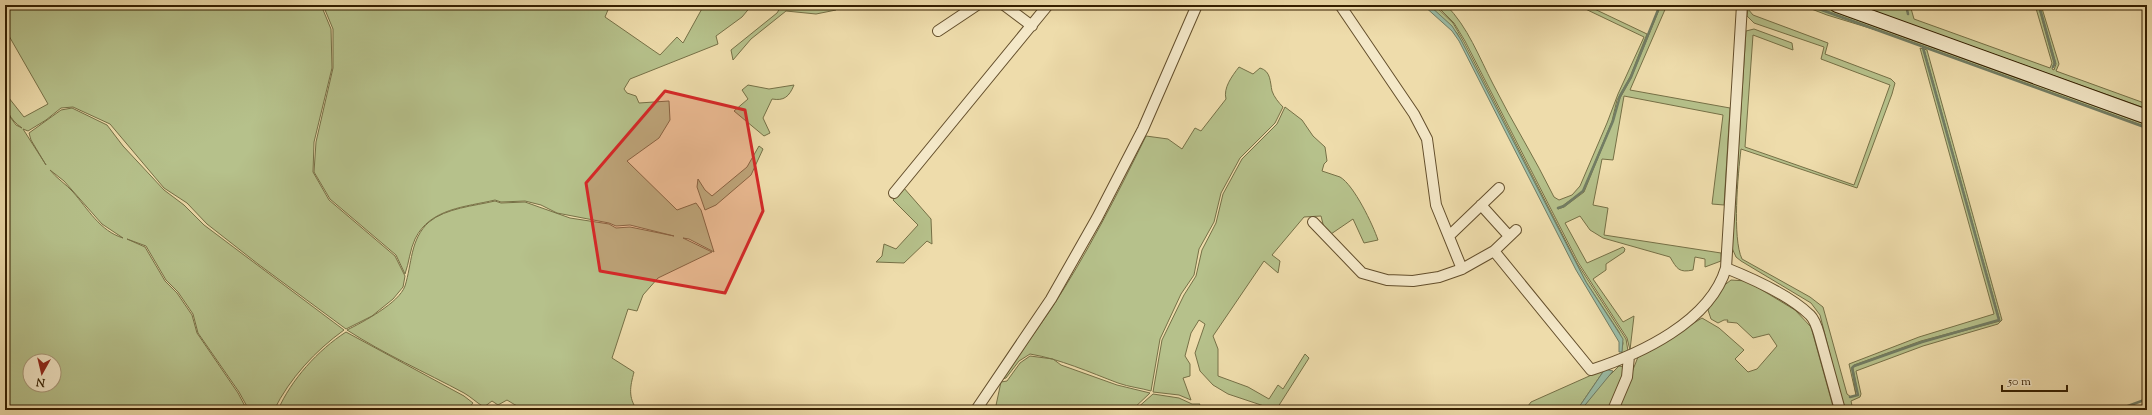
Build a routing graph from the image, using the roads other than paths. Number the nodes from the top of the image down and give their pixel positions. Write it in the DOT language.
graph roads {
  1 [pos="977,5"];
  2 [pos="1004,5"];
  3 [pos="1048,5"];
  4 [pos="1197,5"];
  5 [pos="1340,5"];
  6 [pos="1742,5"];
  7 [pos="1837,5"];
  8 [pos="1032,26"];
  9 [pos="938,31"];
  10 [pos="2147,117"];
  11 [pos="1499,188"];
  12 [pos="894,192"];
  13 [pos="1481,205"];
  14 [pos="1313,222"];
  15 [pos="1449,236"];
  16 [pos="1494,251"];
  17 [pos="1726,268"];
  18 [pos="1462,269"];
  19 [pos="1629,356"];
  20 [pos="976,410"];
  21 [pos="1613,410"];
  22 [pos="1840,410"];
  1 -- 9 [label="street"];
  2 -- 8 [label="street"];
  3 -- 8 [label="street"];
  4 -- 20 [label="street"];
  5 -- 15 [label="street"];
  6 -- 17 [label="street"];
  7 -- 10 [label="main road"];
  8 -- 12 [label="street"];
  11 -- 13 [label="street"];
  13 -- 15 [label="street"];
  13 -- 16 [label="street"];
  14 -- 18 [label="street"];
  15 -- 18 [label="street"];
  16 -- 18 [label="street"];
  16 -- 19 [label="street"];
  17 -- 19 [label="street"];
  17 -- 22 [label="street"];
  19 -- 21 [label="street"];
}
